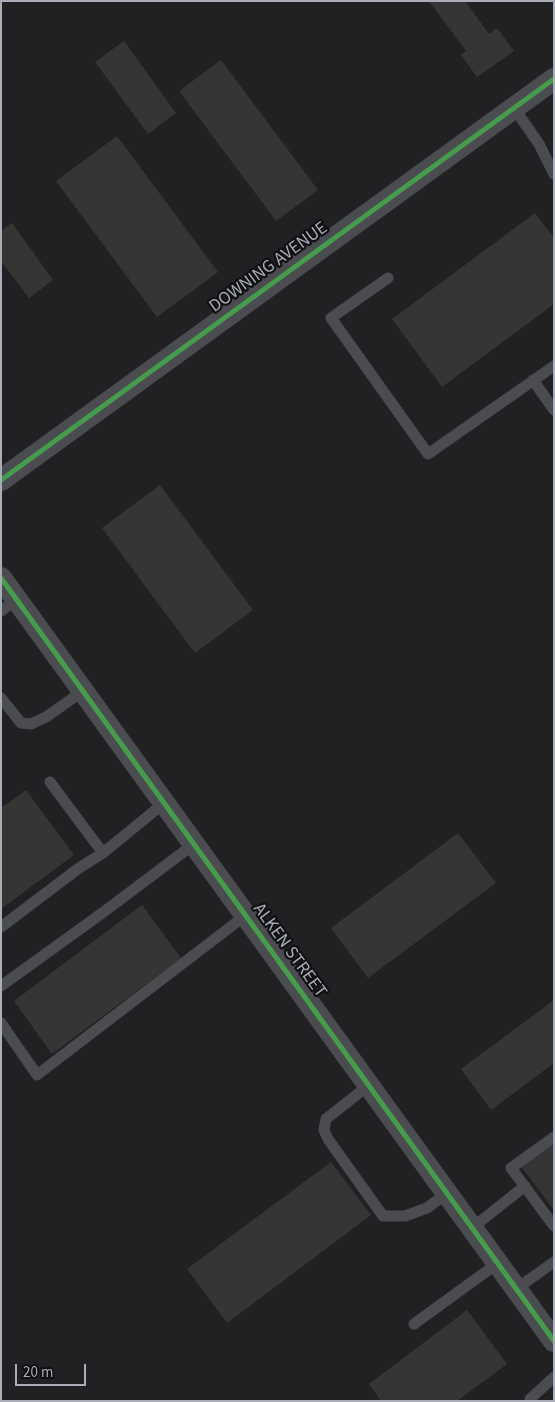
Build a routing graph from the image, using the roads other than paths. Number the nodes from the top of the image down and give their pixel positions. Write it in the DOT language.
graph roads {
  1 [pos="554,79"];
  2 [pos="514,108"];
  3 [pos="554,174"];
  4 [pos="388,278"];
  5 [pos="554,366"];
  6 [pos="532,380"];
  7 [pos="554,410"];
  8 [pos="1,480"];
  9 [pos="1,578"];
  10 [pos="9,605"];
  11 [pos="83,690"];
  12 [pos="1,698"];
  13 [pos="50,782"];
  14 [pos="164,803"];
  15 [pos="194,844"];
  16 [pos="103,853"];
  17 [pos="246,915"];
  18 [pos="1,927"];
  19 [pos="1,986"];
  20 [pos="1,1023"];
  21 [pos="369,1085"];
  22 [pos="554,1137"];
  23 [pos="525,1186"];
  24 [pos="447,1193"];
  25 [pos="554,1226"];
  26 [pos="472,1228"];
  27 [pos="554,1262"];
  28 [pos="498,1263"];
  29 [pos="516,1289"];
  30 [pos="414,1324"];
  31 [pos="554,1341"];
  32 [pos="554,1377"];
  33 [pos="530,1401"];
  1 -- 2 [label="street, DOWNING AVENUE"];
  2 -- 3 [label="lane"];
  2 -- 8 [label="street, DOWNING AVENUE"];
  4 -- 6 [label="lane"];
  5 -- 6 [label="lane"];
  6 -- 7 [label="lane"];
  9 -- 10 [label="street, ALKEN STREET"];
  10 -- 11 [label="street, ALKEN STREET"];
  11 -- 12 [label="lane"];
  11 -- 14 [label="street, ALKEN STREET"];
  13 -- 16 [label="lane"];
  14 -- 15 [label="street, ALKEN STREET"];
  14 -- 16 [label="lane"];
  15 -- 17 [label="street, ALKEN STREET"];
  15 -- 19 [label="lane"];
  16 -- 18 [label="lane"];
  17 -- 20 [label="lane"];
  17 -- 21 [label="street, ALKEN STREET"];
  21 -- 24 [label="street, ALKEN STREET"];
  21 -- 24 [label="lane"];
  22 -- 23 [label="lane"];
  23 -- 25 [label="lane"];
  23 -- 26 [label="lane"];
  24 -- 26 [label="street, ALKEN STREET"];
  26 -- 28 [label="street, ALKEN STREET"];
  27 -- 29 [label="lane"];
  28 -- 29 [label="street, ALKEN STREET"];
  28 -- 30 [label="lane"];
  29 -- 31 [label="street, ALKEN STREET"];
  32 -- 33 [label="lane"];
}
